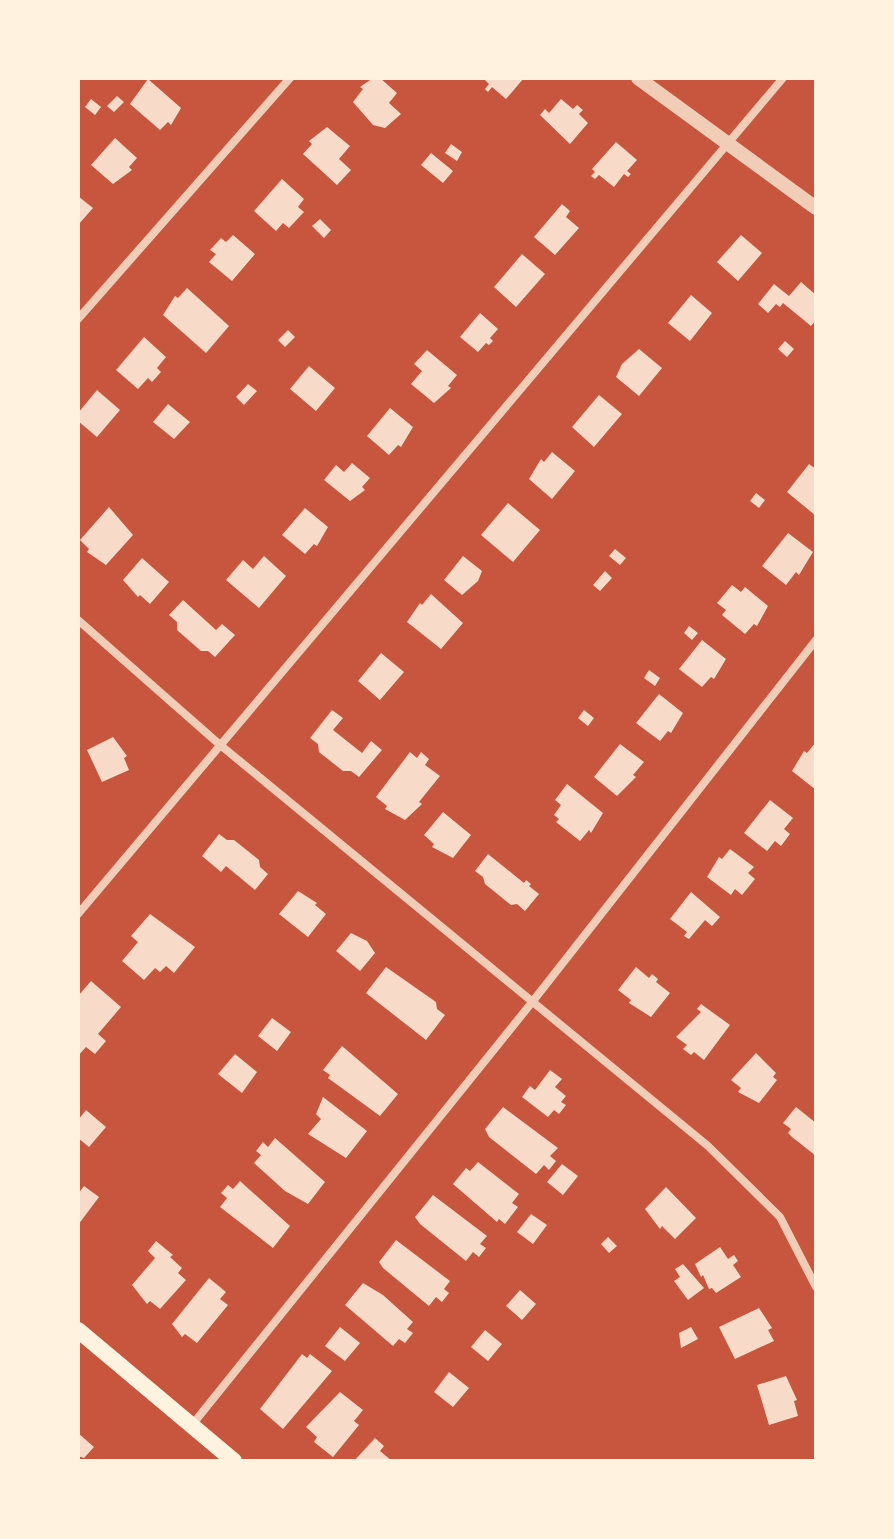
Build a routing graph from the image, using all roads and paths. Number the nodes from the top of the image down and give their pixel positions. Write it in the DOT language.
graph roads {
  1 [pos="290,78"];
  2 [pos="638,78"];
  3 [pos="783,78"];
  4 [pos="730,144"];
  5 [pos="816,208"];
  6 [pos="78,319"];
  7 [pos="78,620"];
  8 [pos="816,640"];
  9 [pos="219,744"];
  10 [pos="78,914"];
  11 [pos="533,1001"];
  12 [pos="814,1274"];
  13 [pos="816,1287"];
  14 [pos="78,1330"];
  15 [pos="191,1425"];
  16 [pos="234,1461"];
  1 -- 6 [label="street"];
  2 -- 4 [label="street"];
  3 -- 4 [label="street"];
  4 -- 5 [label="street"];
  4 -- 9 [label="street"];
  7 -- 9 [label="street"];
  8 -- 11 [label="street"];
  9 -- 10 [label="street"];
  9 -- 11 [label="street"];
  11 -- 12 [label="street"];
  11 -- 15 [label="street"];
  12 -- 13 [label="street"];
  14 -- 15 [label="main road"];
  15 -- 16 [label="main road"];
}
